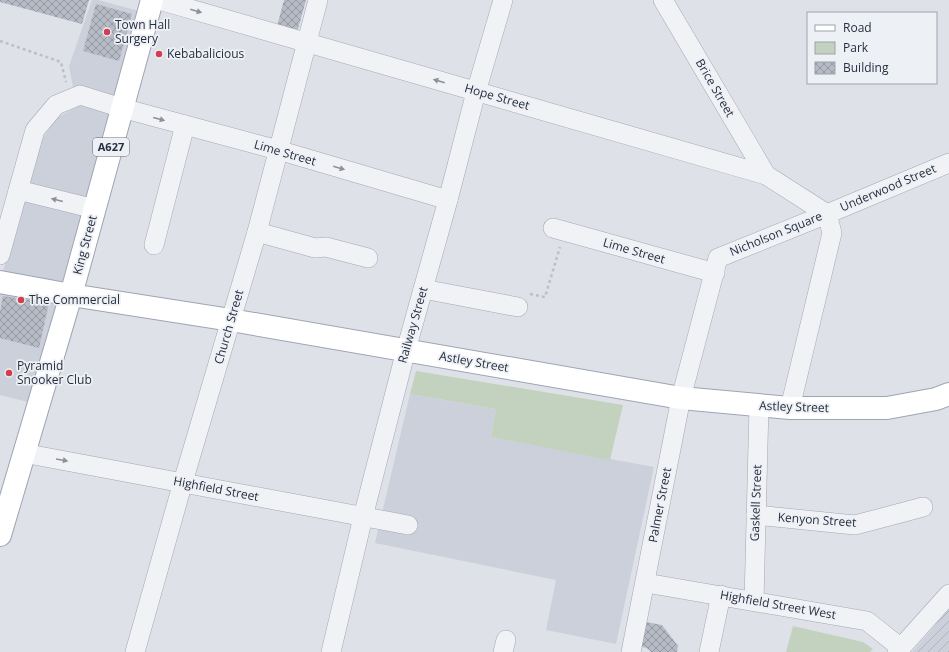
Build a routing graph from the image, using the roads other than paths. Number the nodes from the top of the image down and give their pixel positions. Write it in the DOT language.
graph roads {
  1 [pos="152,0"];
  2 [pos="159,0"];
  3 [pos="318,0"];
  4 [pos="502,0"];
  5 [pos="663,0"];
  6 [pos="306,42"];
  7 [pos="476,92"];
  8 [pos="122,108"];
  9 [pos="185,126"];
  10 [pos="278,150"];
  11 [pos="949,163"];
  12 [pos="766,176"];
  13 [pos="18,190"];
  14 [pos="448,200"];
  15 [pos="94,209"];
  16 [pos="827,214"];
  17 [pos="559,230"];
  18 [pos="257,232"];
  19 [pos="154,245"];
  20 [pos="0,254"];
  21 [pos="368,258"];
  22 [pos="715,273"];
  23 [pos="0,282"];
  24 [pos="423,288"];
  25 [pos="71,295"];
  26 [pos="524,300"];
  27 [pos="231,320"];
  28 [pos="406,350"];
  29 [pos="949,394"];
  30 [pos="681,398"];
  31 [pos="759,406"];
  32 [pos="790,408"];
  33 [pos="24,453"];
  34 [pos="183,482"];
  35 [pos="923,507"];
  36 [pos="756,515"];
  37 [pos="363,517"];
  38 [pos="408,525"];
  39 [pos="0,535"];
  40 [pos="646,583"];
  41 [pos="949,594"];
  42 [pos="720,595"];
  43 [pos="754,601"];
  44 [pos="899,650"];
  45 [pos="135,652"];
  46 [pos="331,652"];
  47 [pos="631,652"];
  48 [pos="709,652"];
  1 -- 8 [label="main road, King Street / A627"];
  2 -- 6 [label="street, Hope Street, one-way"];
  3 -- 6 [label="street, Church Street"];
  4 -- 7 [label="street, Railway Street"];
  5 -- 12 [label="street, Brice Street"];
  7 -- 6 [label="street, Hope Street, one-way"];
  6 -- 10 [label="street, Church Street"];
  7 -- 12 [label="street, Hope Street"];
  7 -- 14 [label="street, Railway Street"];
  8 -- 9 [label="street, Lime Street, one-way"];
  8 -- 13 [label="street, Lime Street"];
  8 -- 15 [label="main road, King Street / A627"];
  9 -- 10 [label="street, Lime Street"];
  9 -- 19 [label="street"];
  10 -- 14 [label="street, Lime Street, one-way"];
  10 -- 18 [label="street, Church Street"];
  11 -- 16 [label="street, Underwood Street"];
  12 -- 16 [label="street, Hope Street"];
  15 -- 13 [label="street, one-way"];
  13 -- 20 [label="street"];
  14 -- 24 [label="street, Railway Street"];
  15 -- 25 [label="main road, King Street / A627"];
  16 -- 22 [label="street, Nicholson Square"];
  16 -- 32 [label="street, Nicholson Square"];
  17 -- 22 [label="street, Lime Street"];
  18 -- 21 [label="street"];
  18 -- 27 [label="street, Church Street"];
  22 -- 30 [label="street, Nicholson Square"];
  23 -- 25 [label="main road, Astley Street"];
  24 -- 26 [label="street"];
  24 -- 28 [label="street, Railway Street"];
  25 -- 27 [label="main road, Astley Street"];
  25 -- 33 [label="main road, King Street / A627"];
  27 -- 28 [label="main road, Astley Street"];
  27 -- 34 [label="street, Church Street"];
  28 -- 30 [label="main road, Astley Street"];
  28 -- 37 [label="street, Railway Street"];
  29 -- 32 [label="main road, Astley Street"];
  30 -- 31 [label="main road, Astley Street"];
  30 -- 40 [label="street, Palmer Street"];
  31 -- 32 [label="main road, Astley Street"];
  31 -- 36 [label="street, Gaskell Street"];
  33 -- 34 [label="street, Highfield Street, one-way"];
  33 -- 39 [label="main road, King Street / A627"];
  34 -- 37 [label="street, Highfield Street"];
  34 -- 45 [label="street, Church Street"];
  35 -- 36 [label="street, Kenyon Street"];
  36 -- 43 [label="street, Gaskell Street"];
  37 -- 38 [label="street, Highfield Street"];
  37 -- 46 [label="street, Railway Street"];
  40 -- 42 [label="street, Highfield Street West"];
  40 -- 47 [label="street, Palmer Street"];
  41 -- 44 [label="street"];
  42 -- 43 [label="street, Highfield Street West"];
  42 -- 48 [label="street"];
  43 -- 44 [label="street, Highfield Street West"];
}
